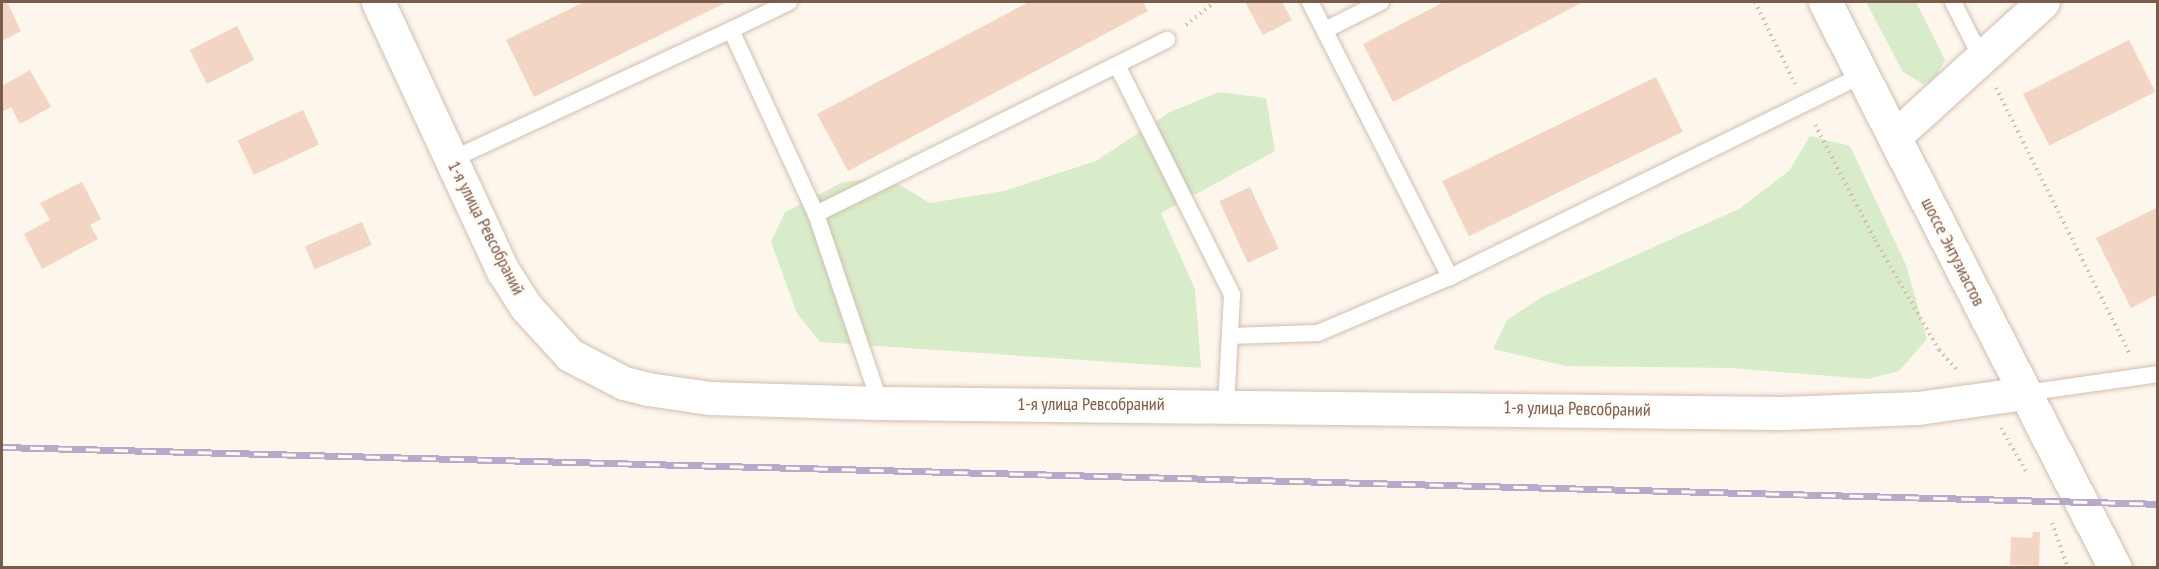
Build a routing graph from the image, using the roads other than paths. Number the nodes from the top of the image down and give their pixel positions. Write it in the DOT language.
graph roads {
  1 [pos="378,2"];
  2 [pos="789,2"];
  3 [pos="1310,2"];
  4 [pos="1381,2"];
  5 [pos="1825,2"];
  6 [pos="1953,2"];
  7 [pos="2043,2"];
  8 [pos="731,30"];
  9 [pos="1325,30"];
  10 [pos="1167,40"];
  11 [pos="1981,57"];
  12 [pos="1117,65"];
  13 [pos="1863,75"];
  14 [pos="1894,136"];
  15 [pos="451,160"];
  16 [pos="816,214"];
  17 [pos="1450,277"];
  18 [pos="1230,336"];
  19 [pos="2149,375"];
  20 [pos="2025,393"];
  21 [pos="880,403"];
  22 [pos="1226,405"];
  23 [pos="2115,567"];
  1 -- 15 [label="street, 1-я улица Ревсобраний"];
  2 -- 8 [label="lane"];
  3 -- 9 [label="lane"];
  4 -- 9 [label="lane"];
  5 -- 13 [label="street, шоссе Энтузиастов"];
  6 -- 11 [label="lane"];
  7 -- 11 [label="street"];
  8 -- 15 [label="lane"];
  8 -- 16 [label="lane"];
  9 -- 17 [label="lane"];
  10 -- 12 [label="lane"];
  11 -- 14 [label="street"];
  12 -- 16 [label="lane"];
  12 -- 18 [label="lane"];
  13 -- 14 [label="street, шоссе Энтузиастов"];
  13 -- 17 [label="lane"];
  14 -- 20 [label="street, шоссе Энтузиастов"];
  15 -- 21 [label="street, 1-я улица Ревсобраний"];
  16 -- 21 [label="lane"];
  17 -- 18 [label="lane"];
  18 -- 22 [label="lane"];
  19 -- 20 [label="lane"];
  20 -- 22 [label="street, 1-я улица Ревсобраний"];
  20 -- 23 [label="street, шоссе Энтузиастов"];
  21 -- 22 [label="street, 1-я улица Ревсобраний"];
}
